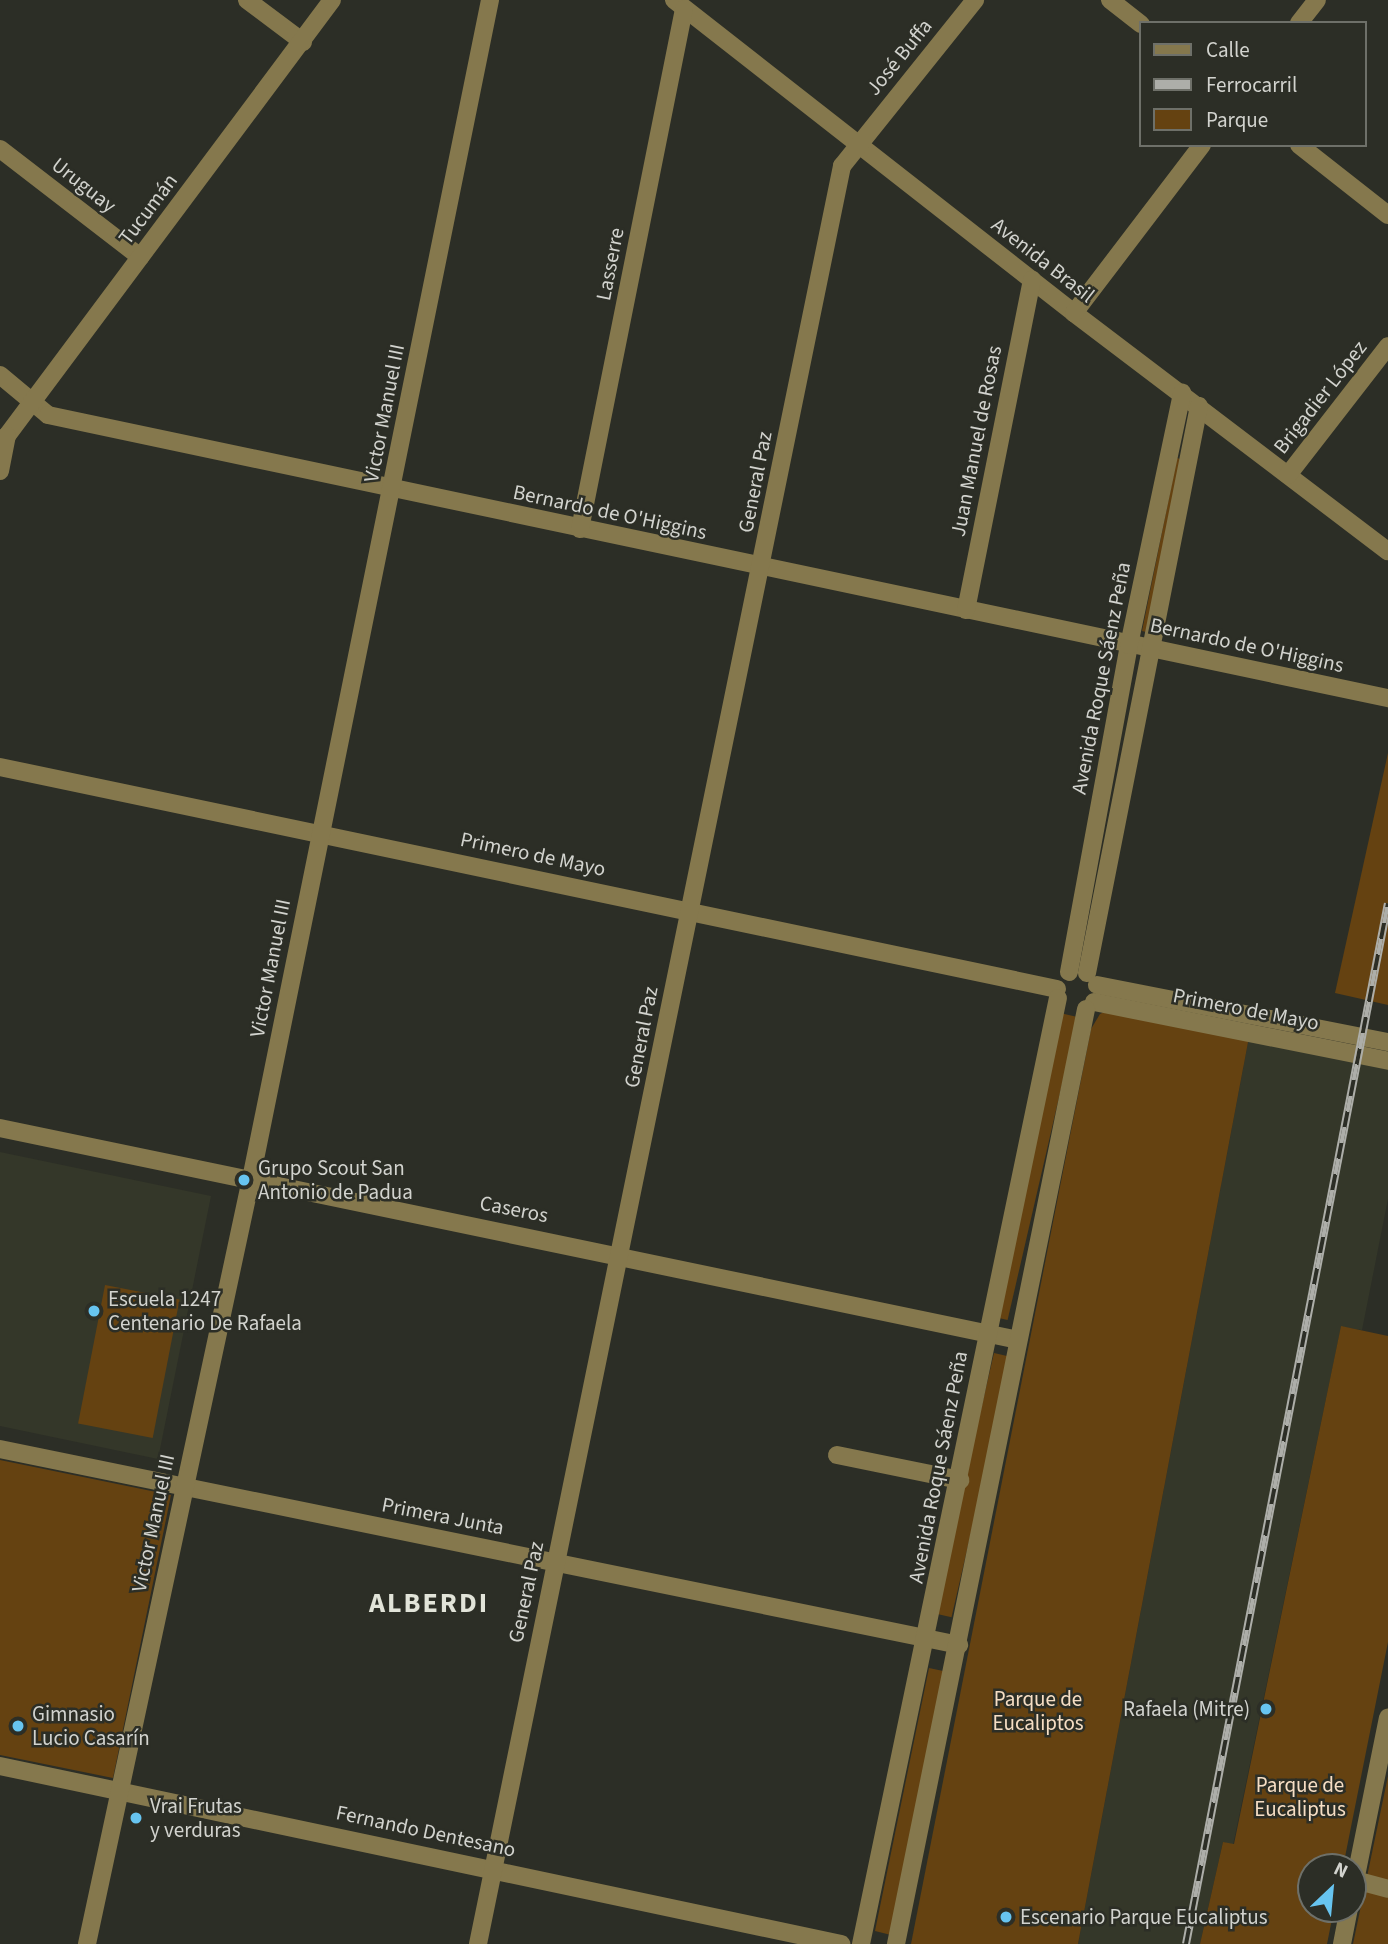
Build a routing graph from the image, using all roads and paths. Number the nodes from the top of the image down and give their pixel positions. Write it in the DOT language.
graph roads {
  1 [pos="247,0"];
  2 [pos="332,0"];
  3 [pos="491,0"];
  4 [pos="975,0"];
  5 [pos="1110,0"];
  6 [pos="1317,0"];
  7 [pos="679,4"];
  8 [pos="1301,21"];
  9 [pos="1140,23"];
  10 [pos="303,42"];
  11 [pos="858,143"];
  12 [pos="1200,147"];
  13 [pos="1302,147"];
  14 [pos="0,149"];
  15 [pos="1388,215"];
  16 [pos="140,257"];
  17 [pos="1032,280"];
  18 [pos="1074,313"];
  19 [pos="1388,346"];
  20 [pos="0,375"];
  21 [pos="1182,393"];
  22 [pos="31,405"];
  23 [pos="1199,406"];
  24 [pos="4,441"];
  25 [pos="0,471"];
  26 [pos="1289,475"];
  27 [pos="391,489"];
  28 [pos="580,529"];
  29 [pos="1388,551"];
  30 [pos="761,568"];
  31 [pos="966,610"];
  32 [pos="1129,645"];
  33 [pos="1150,648"];
  34 [pos="1388,698"];
  35 [pos="1109,750"];
  36 [pos="1130,754"];
  37 [pos="0,767"];
  38 [pos="1097,818"];
  39 [pos="1116,823"];
  40 [pos="321,833"];
  41 [pos="1083,891"];
  42 [pos="1102,895"];
  43 [pos="690,909"];
  44 [pos="1076,934"];
  45 [pos="1094,938"];
  46 [pos="1069,972"];
  47 [pos="1091,993"];
  48 [pos="1057,994"];
  49 [pos="1257,1026"];
  50 [pos="1388,1042"];
  51 [pos="1388,1061"];
  52 [pos="0,1128"];
  53 [pos="251,1179"];
  54 [pos="620,1254"];
  55 [pos="987,1333"];
  56 [pos="1018,1340"];
  57 [pos="0,1449"];
  58 [pos="837,1455"];
  59 [pos="960,1480"];
  60 [pos="184,1486"];
  61 [pos="555,1562"];
  62 [pos="928,1638"];
  63 [pos="959,1645"];
  64 [pos="1388,1718"];
  65 [pos="0,1766"];
  66 [pos="118,1789"];
  67 [pos="1361,1853"];
  68 [pos="493,1869"];
  69 [pos="1367,1887"];
  70 [pos="1388,1889"];
  71 [pos="1346,1923"];
  72 [pos="87,1944"];
  73 [pos="478,1944"];
  74 [pos="841,1944"];
  75 [pos="861,1944"];
  76 [pos="897,1944"];
  77 [pos="1342,1944"];
  1 -- 10 [label="street"];
  2 -- 10 [label="street, Tucumán"];
  3 -- 27 [label="street, Victor Manuel III"];
  4 -- 11 [label="street, José Buffa"];
  5 -- 9 [label="street"];
  6 -- 8 [label="street"];
  7 -- 11 [label="street, Avenida Brasil"];
  7 -- 28 [label="street, Lasserre"];
  10 -- 16 [label="street, Tucumán"];
  11 -- 17 [label="street, Avenida Brasil"];
  11 -- 30 [label="street, General Paz"];
  12 -- 18 [label="street"];
  13 -- 15 [label="street"];
  14 -- 16 [label="street, Uruguay"];
  16 -- 22 [label="street, Tucumán"];
  17 -- 18 [label="street, Avenida Brasil"];
  17 -- 31 [label="street, Juan Manuel de Rosas"];
  18 -- 21 [label="street, Avenida Brasil"];
  19 -- 26 [label="street, Brigadier López"];
  20 -- 22 [label="street"];
  21 -- 23 [label="street, Avenida Brasil"];
  21 -- 32 [label="street, Avenida Roque Sáenz Peña"];
  22 -- 24 [label="street, Tucumán"];
  22 -- 27 [label="street, Bernardo de O'Higgins"];
  23 -- 26 [label="street, Avenida Brasil"];
  23 -- 33 [label="street, Avenida Roque Sáenz Peña"];
  24 -- 25 [label="street"];
  26 -- 29 [label="street, Avenida Brasil"];
  27 -- 28 [label="street, Bernardo de O'Higgins"];
  27 -- 40 [label="street, Victor Manuel III"];
  28 -- 30 [label="street, Bernardo de O'Higgins"];
  30 -- 31 [label="street, Bernardo de O'Higgins"];
  30 -- 43 [label="street, General Paz"];
  31 -- 32 [label="street, Bernardo de O'Higgins"];
  32 -- 33 [label="street, Bernardo de O'Higgins"];
  32 -- 35 [label="street, Avenida Roque Sáenz Peña"];
  33 -- 34 [label="street, Bernardo de O'Higgins"];
  33 -- 36 [label="street, Avenida Roque Sáenz Peña"];
  35 -- 36 [label="street"];
  35 -- 38 [label="street, Avenida Roque Sáenz Peña"];
  36 -- 39 [label="street, Avenida Roque Sáenz Peña"];
  37 -- 40 [label="street, Primero de Mayo"];
  38 -- 39 [label="street"];
  38 -- 41 [label="street, Avenida Roque Sáenz Peña"];
  39 -- 42 [label="street, Avenida Roque Sáenz Peña"];
  40 -- 43 [label="street, Primero de Mayo"];
  40 -- 53 [label="street, Victor Manuel III"];
  41 -- 42 [label="street"];
  41 -- 44 [label="street, Avenida Roque Sáenz Peña"];
  42 -- 45 [label="street, Avenida Roque Sáenz Peña"];
  43 -- 48 [label="street, Primero de Mayo"];
  43 -- 54 [label="street, General Paz"];
  44 -- 45 [label="street"];
  44 -- 46 [label="street, Avenida Roque Sáenz Peña"];
  45 -- 47 [label="street, Avenida Roque Sáenz Peña"];
  46 -- 47 [label="street"];
  46 -- 48 [label="street"];
  47 -- 48 [label="street, Primero de Mayo"];
  47 -- 49 [label="street, Primero de Mayo"];
  47 -- 56 [label="street, Avenida Roque Sáenz Peña"];
  48 -- 55 [label="street, Avenida Roque Sáenz Peña"];
  49 -- 50 [label="street, Primero de Mayo"];
  49 -- 51 [label="street, Primero de Mayo"];
  52 -- 53 [label="street, Caseros"];
  53 -- 54 [label="street, Caseros"];
  53 -- 60 [label="street, Victor Manuel III"];
  54 -- 55 [label="street, Caseros"];
  54 -- 61 [label="street, General Paz"];
  55 -- 56 [label="street, Caseros"];
  55 -- 59 [label="street, Avenida Roque Sáenz Peña"];
  56 -- 63 [label="street, Avenida Roque Sáenz Peña"];
  57 -- 60 [label="street, Primera Junta"];
  58 -- 59 [label="street"];
  59 -- 62 [label="street, Avenida Roque Sáenz Peña"];
  60 -- 61 [label="street, Primera Junta"];
  60 -- 66 [label="street, Victor Manuel III"];
  61 -- 62 [label="street, Primera Junta"];
  61 -- 68 [label="street, General Paz"];
  62 -- 63 [label="street, Primera Junta"];
  62 -- 75 [label="street, Avenida Roque Sáenz Peña"];
  63 -- 76 [label="street, Avenida Roque Sáenz Peña"];
  64 -- 67 [label="street"];
  65 -- 66 [label="street, Fernando Dentesano"];
  66 -- 68 [label="street, Fernando Dentesano"];
  66 -- 72 [label="street, Victor Manuel III"];
  68 -- 73 [label="street, General Paz"];
  68 -- 74 [label="street, Fernando Dentesano"];
  69 -- 70 [label="street"];
  71 -- 77 [label="street"];
}
